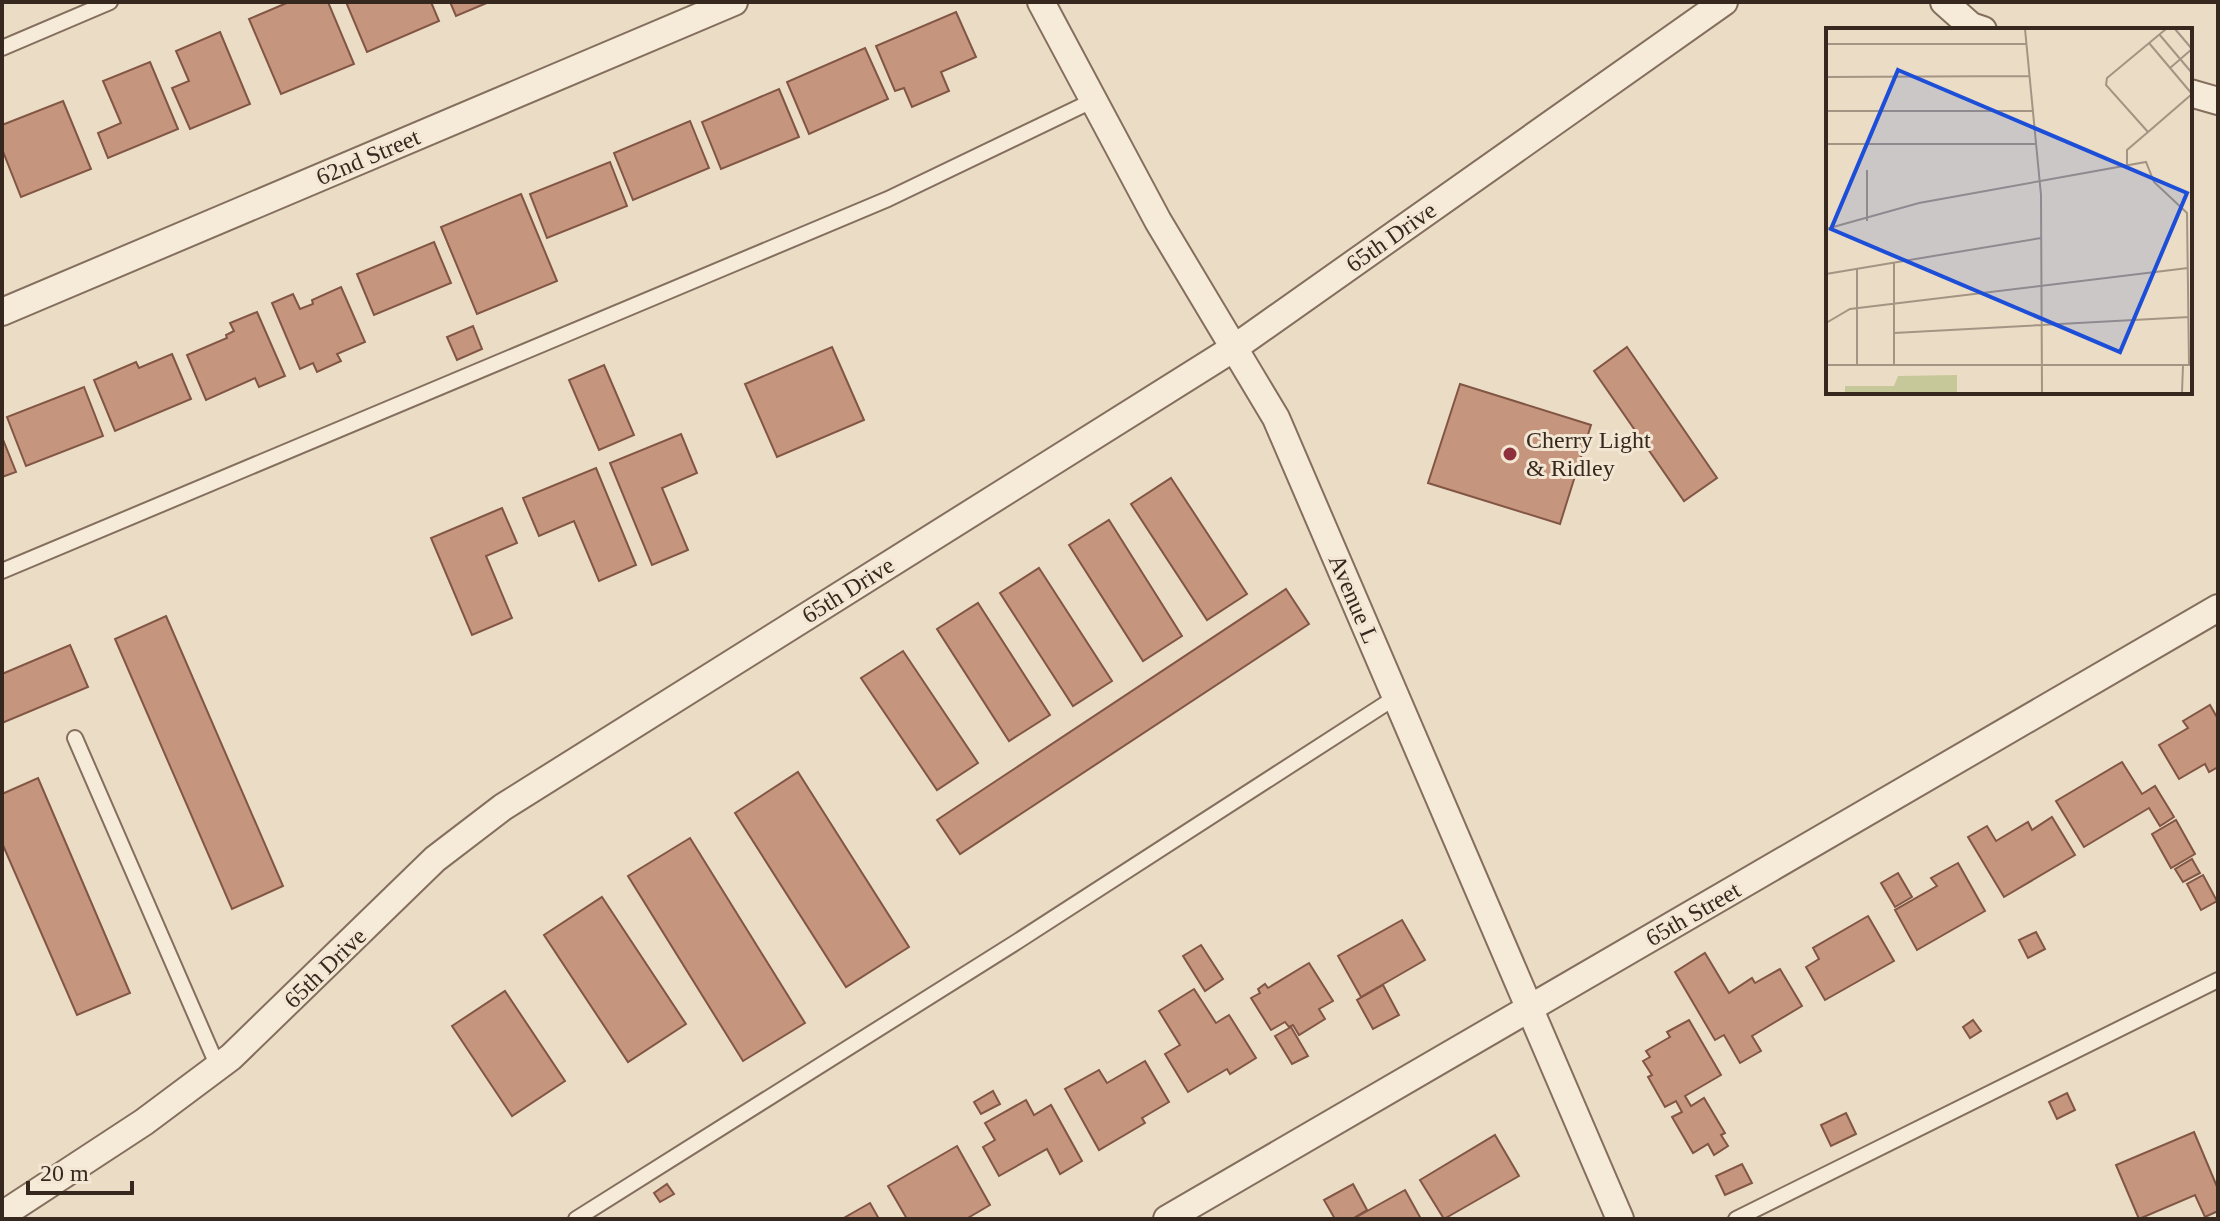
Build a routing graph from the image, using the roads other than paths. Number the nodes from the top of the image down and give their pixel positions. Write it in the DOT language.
graph roads {
  1 [pos="110,2"];
  2 [pos="734,2"];
  3 [pos="1041,2"];
  4 [pos="1724,2"];
  5 [pos="1944,2"];
  6 [pos="1977,28"];
  7 [pos="2,48"];
  8 [pos="2192,94"];
  9 [pos="1094,100"];
  10 [pos="2218,101"];
  11 [pos="2,312"];
  12 [pos="1234,348"];
  13 [pos="2,571"];
  14 [pos="2218,608"];
  15 [pos="1396,697"];
  16 [pos="75,738"];
  17 [pos="2218,980"];
  18 [pos="1529,1009"];
  19 [pos="218,1067"];
  20 [pos="2,1215"];
  21 [pos="576,1219"];
  22 [pos="1167,1219"];
  23 [pos="1620,1219"];
  24 [pos="1736,1219"];
  1 -- 7 [label="lane"];
  2 -- 11 [label="street, 62nd Street"];
  3 -- 9 [label="street, Avenue L"];
  4 -- 12 [label="street, 65th Drive"];
  5 -- 6 [label="street"];
  8 -- 10 [label="street"];
  9 -- 12 [label="street, Avenue L"];
  9 -- 13 [label="lane"];
  12 -- 15 [label="street, Avenue L"];
  12 -- 19 [label="street, 65th Drive"];
  14 -- 18 [label="street, 65th Street"];
  15 -- 18 [label="street, Avenue L"];
  15 -- 21 [label="lane"];
  16 -- 19 [label="lane"];
  17 -- 24 [label="lane"];
  18 -- 22 [label="street, 65th Street"];
  18 -- 23 [label="street, Avenue L"];
  19 -- 20 [label="street, 65th Drive"];
}
